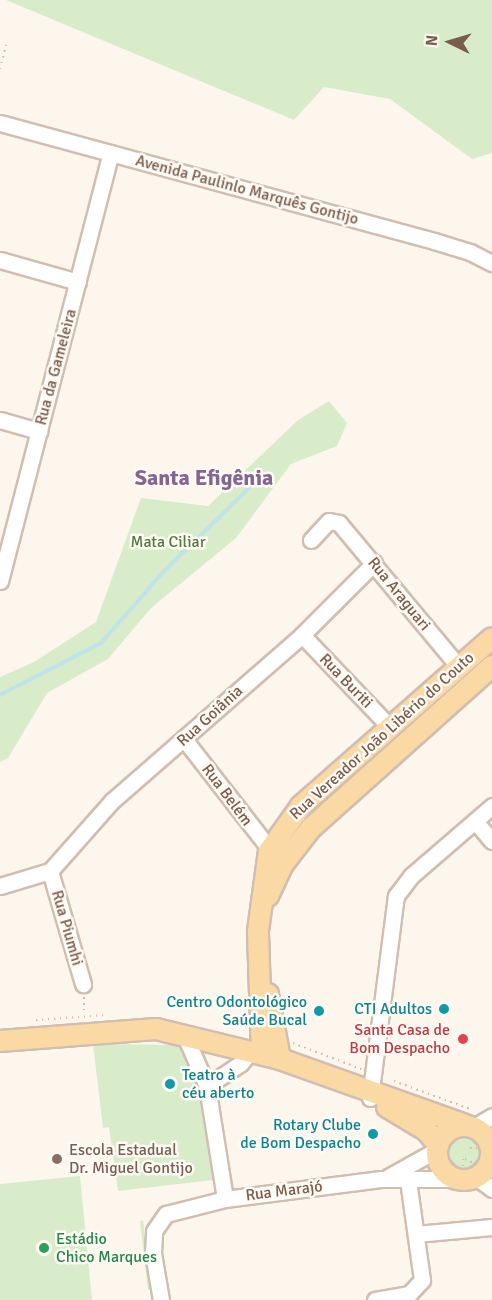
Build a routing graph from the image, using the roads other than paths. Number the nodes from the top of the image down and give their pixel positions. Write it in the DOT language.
graph roads {
  1 [pos="0,123"];
  2 [pos="111,153"];
  3 [pos="0,260"];
  4 [pos="492,263"];
  5 [pos="78,282"];
  6 [pos="0,420"];
  7 [pos="39,431"];
  8 [pos="311,540"];
  9 [pos="374,563"];
  10 [pos="1,574"];
  11 [pos="302,635"];
  12 [pos="492,638"];
  13 [pos="458,666"];
  14 [pos="492,666"];
  15 [pos="390,727"];
  16 [pos="184,739"];
  17 [pos="492,807"];
  18 [pos="475,822"];
  19 [pos="492,842"];
  20 [pos="276,857"];
  21 [pos="50,871"];
  22 [pos="0,886"];
  23 [pos="83,984"];
  24 [pos="185,1036"];
  25 [pos="0,1041"];
  26 [pos="265,1055"];
  27 [pos="207,1086"];
  28 [pos="367,1093"];
  29 [pos="492,1116"];
  30 [pos="469,1126"];
  31 [pos="438,1147"];
  32 [pos="490,1154"];
  33 [pos="381,1179"];
  34 [pos="408,1180"];
  35 [pos="476,1182"];
  36 [pos="225,1199"];
  37 [pos="492,1227"];
  38 [pos="416,1234"];
  39 [pos="161,1300"];
  40 [pos="375,1300"];
  1 -- 2 [label="street, Avenida Paulinlo Marquês Gontijo"];
  2 -- 4 [label="street, Avenida Paulinlo Marquês Gontijo"];
  2 -- 5 [label="street, Rua da Gameleira"];
  3 -- 5 [label="street"];
  5 -- 7 [label="street, Rua da Gameleira"];
  6 -- 7 [label="street"];
  7 -- 10 [label="street, Rua da Gameleira"];
  8 -- 9 [label="street, Rua Araguari"];
  9 -- 11 [label="street, Rua Goiânia"];
  9 -- 13 [label="street, Rua Araguari"];
  11 -- 15 [label="street, Rua Buriti"];
  11 -- 16 [label="street, Rua Goiânia"];
  12 -- 13 [label="main road, Rua Vereador João Libério do Couto"];
  13 -- 15 [label="main road, Rua Vereador João Libério do Couto"];
  14 -- 20 [label="main road, Rua Vereador João Libério do Couto"];
  15 -- 20 [label="main road, Rua Vereador João Libério do Couto"];
  16 -- 20 [label="street, Rua Belém"];
  16 -- 21 [label="street, Rua Goiânia"];
  17 -- 18 [label="street"];
  18 -- 19 [label="street"];
  18 -- 28 [label="street"];
  20 -- 26 [label="main road, Rua Vereador João Libério do Couto"];
  21 -- 22 [label="street"];
  21 -- 23 [label="street, Rua Piumhi"];
  24 -- 25 [label="main road"];
  24 -- 26 [label="main road"];
  24 -- 27 [label="street"];
  26 -- 27 [label="street"];
  26 -- 28 [label="main road"];
  27 -- 36 [label="street"];
  28 -- 30 [label="main road"];
  28 -- 31 [label="main road"];
  29 -- 30 [label="street"];
  30 -- 31 [label="main road"];
  30 -- 32 [label="main road"];
  31 -- 33 [label="street, Rua Marajó"];
  31 -- 35 [label="main road"];
  32 -- 35 [label="main road"];
  33 -- 34 [label="street, Rua Marajó"];
  33 -- 36 [label="street, Rua Marajó"];
  34 -- 35 [label="street, Rua Marajó"];
  34 -- 38 [label="street"];
  36 -- 39 [label="street, Rua Marajó"];
  37 -- 38 [label="street"];
  38 -- 40 [label="street"];
}
